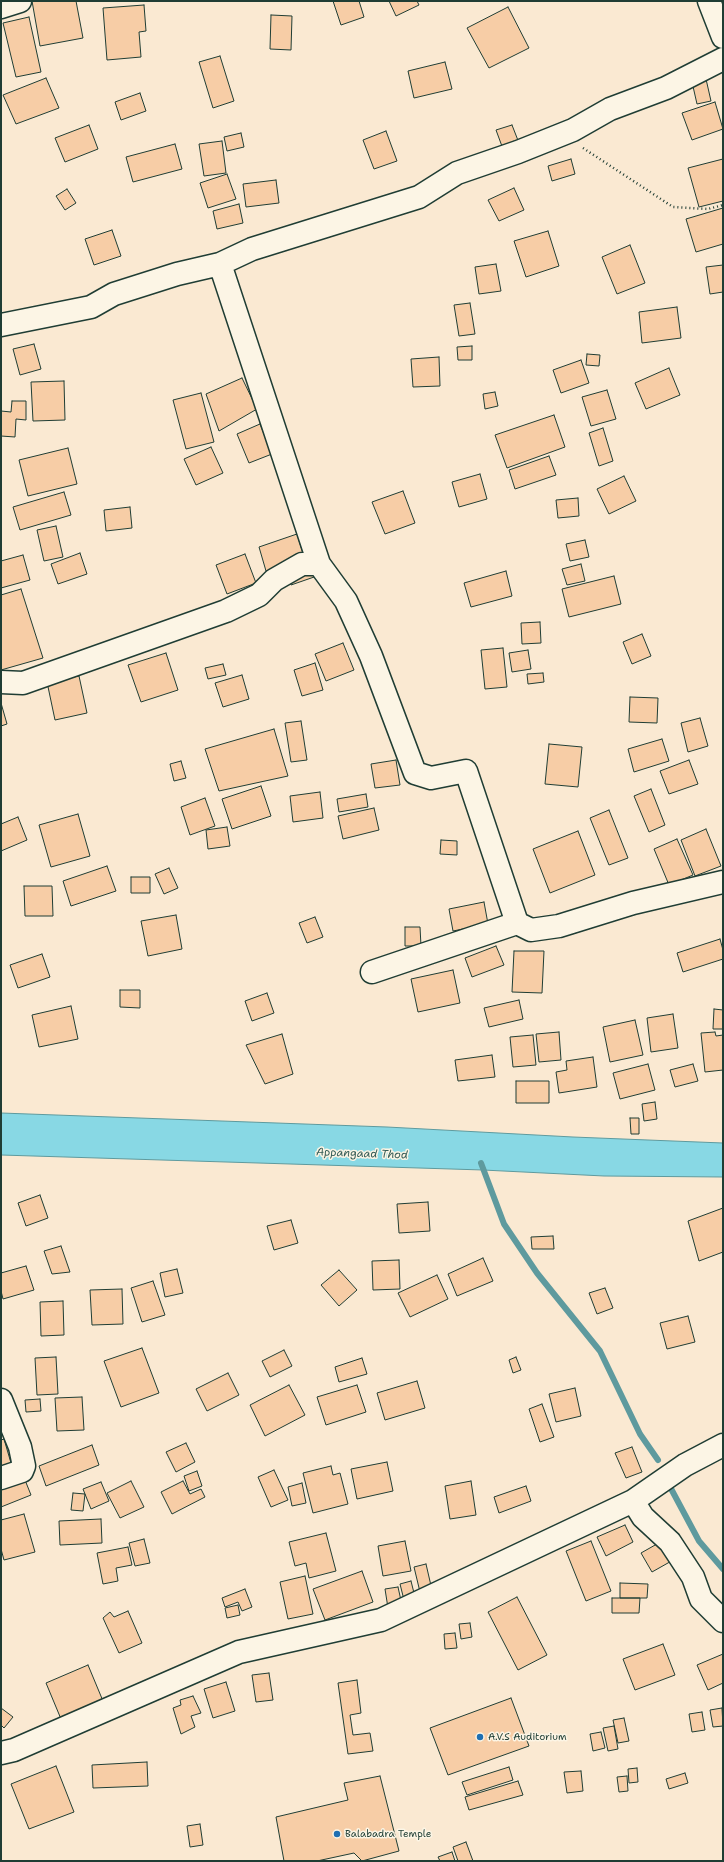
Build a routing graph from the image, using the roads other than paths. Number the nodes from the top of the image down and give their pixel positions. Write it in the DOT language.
graph roads {
  1 [pos="20,1"];
  2 [pos="708,1"];
  3 [pos="1,7"];
  4 [pos="723,37"];
  5 [pos="723,59"];
  6 [pos="220,264"];
  7 [pos="1,326"];
  8 [pos="319,564"];
  9 [pos="1,682"];
  10 [pos="723,882"];
  11 [pos="517,922"];
  12 [pos="372,972"];
  13 [pos="1,1400"];
  14 [pos="723,1445"];
  15 [pos="1,1478"];
  16 [pos="633,1501"];
  17 [pos="723,1621"];
  18 [pos="1,1754"];
  1 -- 3 [label="street"];
  2 -- 4 [label="street"];
  5 -- 6 [label="street"];
  6 -- 7 [label="street"];
  6 -- 8 [label="street"];
  8 -- 9 [label="street"];
  8 -- 11 [label="street"];
  10 -- 11 [label="street"];
  11 -- 12 [label="street"];
  13 -- 15 [label="street"];
  14 -- 16 [label="street"];
  16 -- 17 [label="street"];
  16 -- 18 [label="street"];
}
